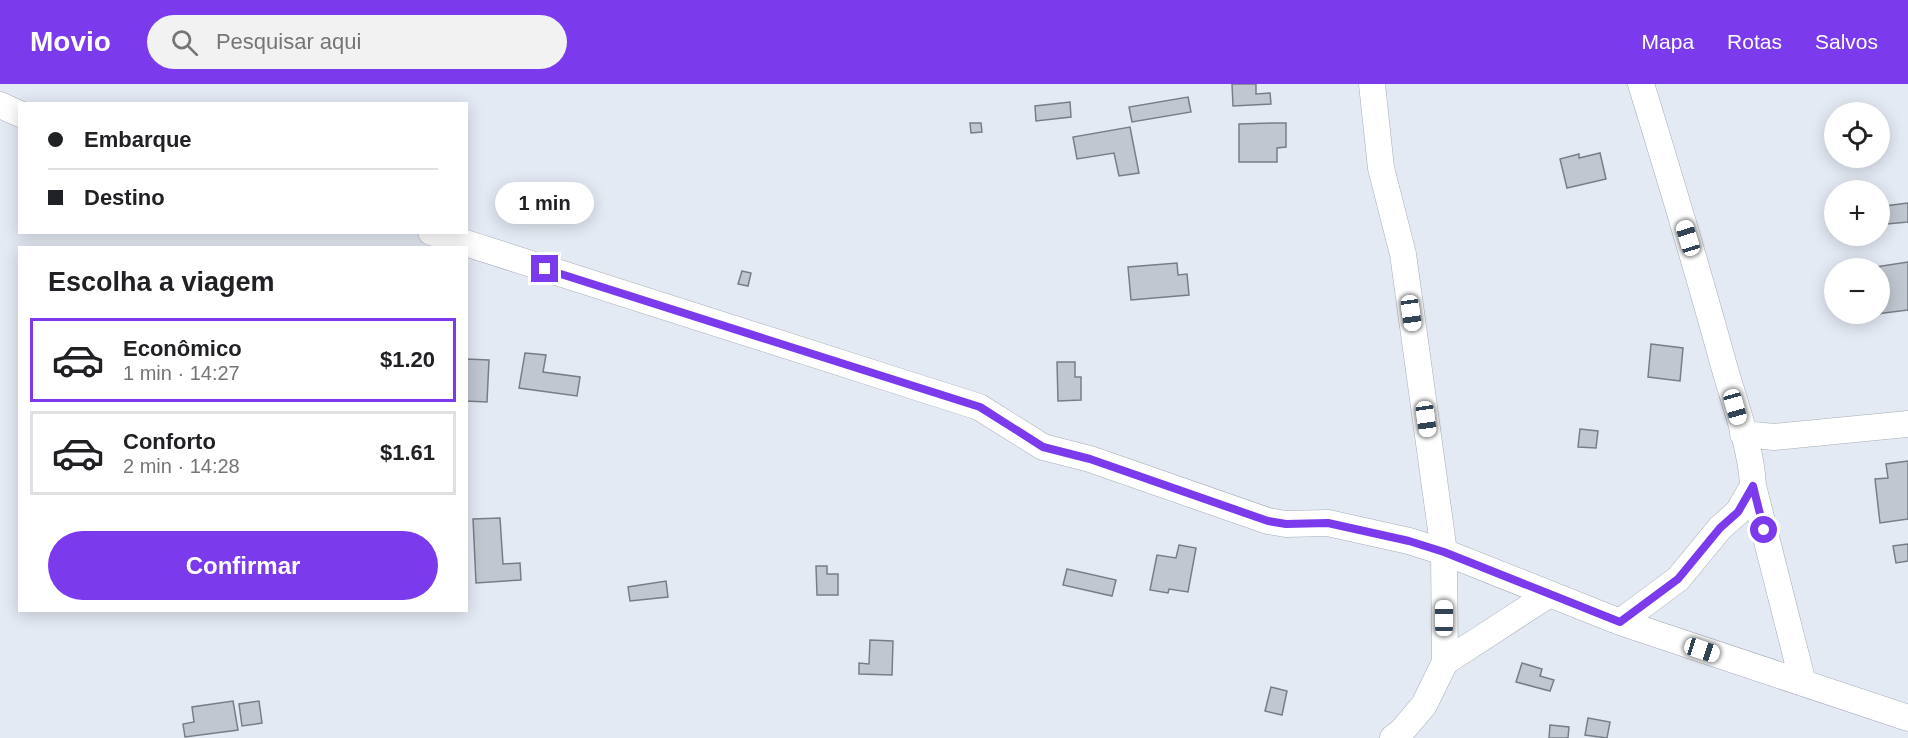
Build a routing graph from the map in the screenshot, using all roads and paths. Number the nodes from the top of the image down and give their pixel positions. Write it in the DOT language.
graph roads {
  1 [pos="1372,84"];
  2 [pos="1641,84"];
  3 [pos="0,105"];
  4 [pos="18,113"];
  5 [pos="437,234"];
  6 [pos="1908,424"];
  7 [pos="1743,434"];
  8 [pos="1774,437"];
  9 [pos="1753,477"];
  10 [pos="1444,552"];
  11 [pos="1548,595"];
  12 [pos="1620,622"];
  13 [pos="1445,662"];
  14 [pos="1803,683"];
  15 [pos="1908,718"];
  16 [pos="1394,738"];
  1 -- 10 [label="street"];
  2 -- 7 [label="street"];
  3 -- 4 [label="street"];
  5 -- 10 [label="street"];
  6 -- 8 [label="street"];
  7 -- 8 [label="street"];
  7 -- 9 [label="street"];
  8 -- 9 [label="street"];
  9 -- 12 [label="street"];
  9 -- 14 [label="street"];
  10 -- 11 [label="street"];
  10 -- 13 [label="street"];
  11 -- 12 [label="street"];
  11 -- 13 [label="street"];
  12 -- 14 [label="street"];
  13 -- 16 [label="street"];
  14 -- 15 [label="street"];
}
